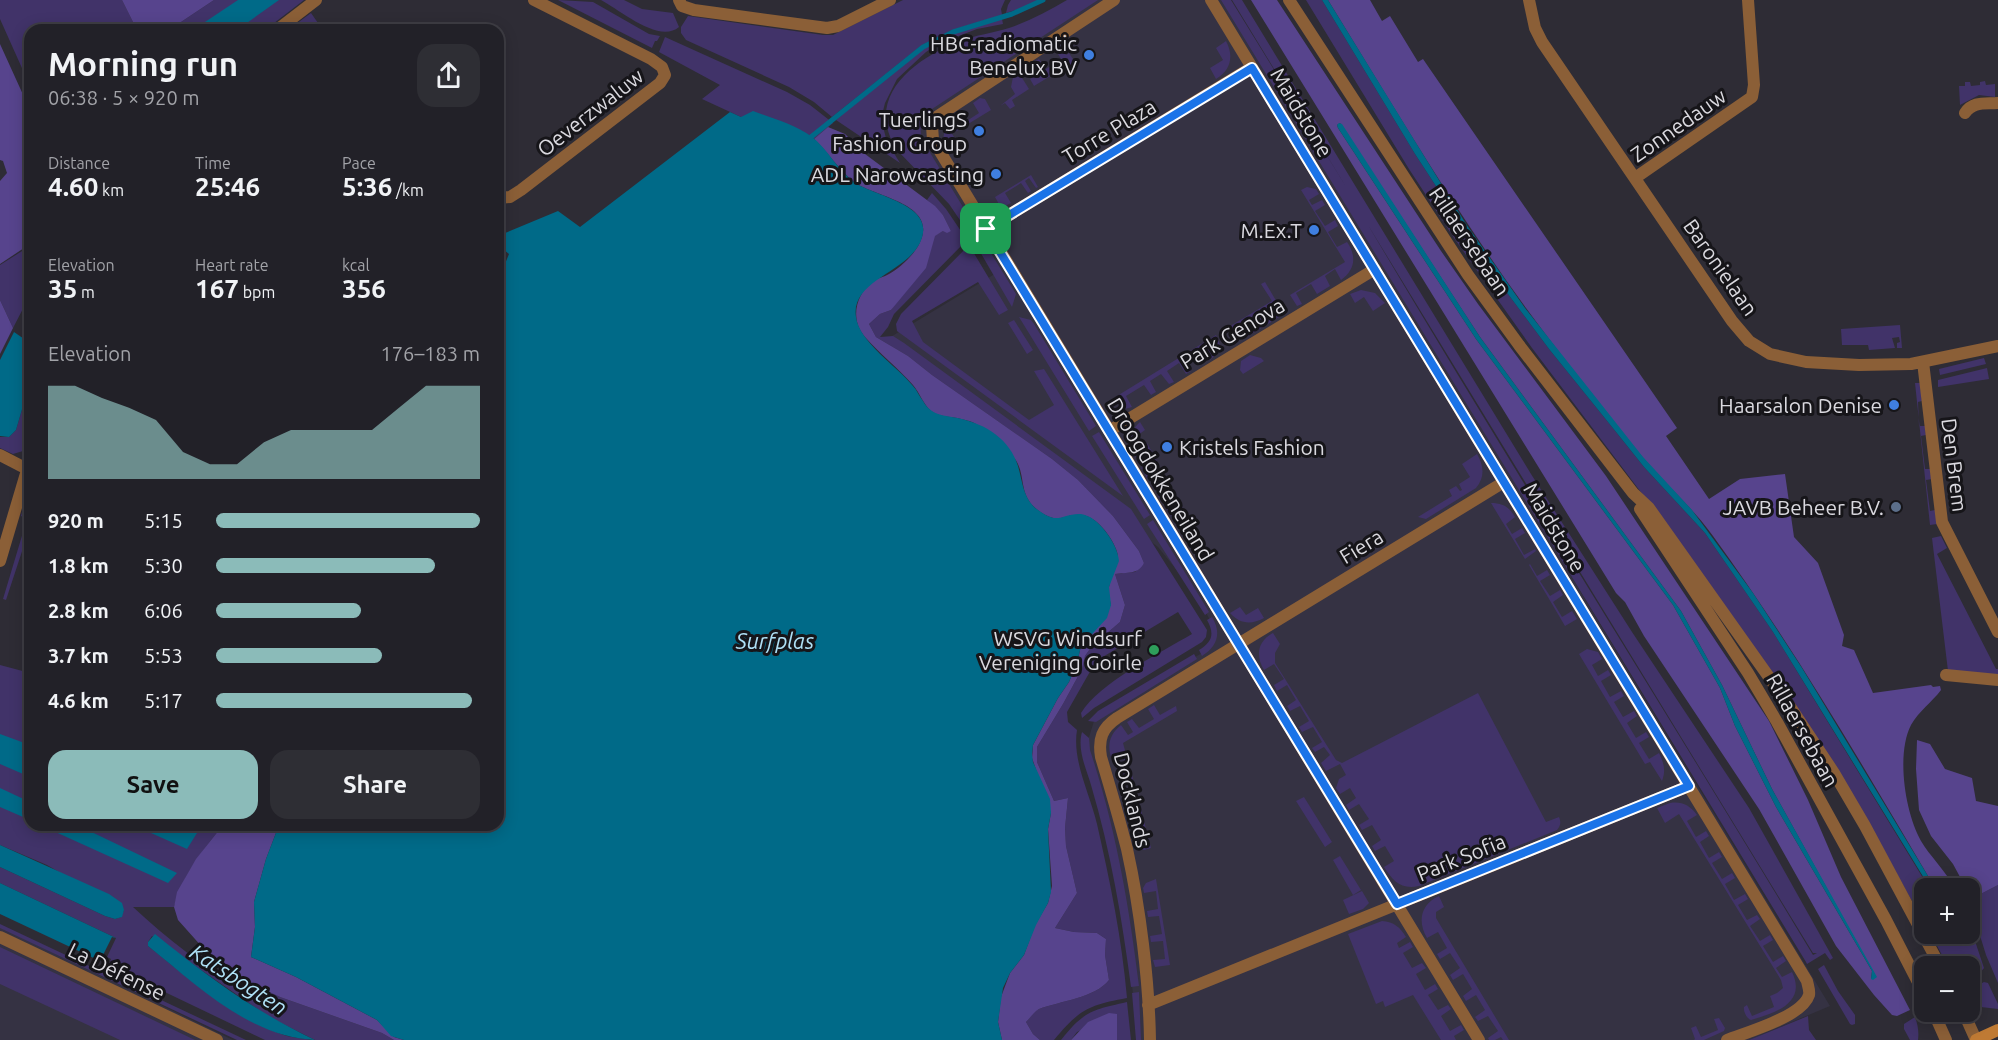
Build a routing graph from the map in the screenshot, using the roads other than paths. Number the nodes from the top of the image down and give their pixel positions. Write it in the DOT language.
graph roads {
  1 [pos="316,0"];
  2 [pos="534,0"];
  3 [pos="679,0"];
  4 [pos="890,0"];
  5 [pos="1114,0"];
  6 [pos="1211,0"];
  7 [pos="1289,0"];
  8 [pos="1529,0"];
  9 [pos="1748,0"];
  10 [pos="285,24"];
  11 [pos="1252,68"];
  12 [pos="1998,103"];
  13 [pos="1965,113"];
  14 [pos="1635,178"];
  15 [pos="504,198"];
  16 [pos="986,229"];
  17 [pos="1375,269"];
  18 [pos="1998,346"];
  19 [pos="1923,362"];
  20 [pos="1109,431"];
  21 [pos="0,455"];
  22 [pos="24,463"];
  23 [pos="24,482"];
  24 [pos="1504,482"];
  25 [pos="1633,493"];
  26 [pos="0,561"];
  27 [pos="1998,632"];
  28 [pos="1238,644"];
  29 [pos="1946,675"];
  30 [pos="1998,680"];
  31 [pos="1689,786"];
  32 [pos="1397,904"];
  33 [pos="0,937"];
  34 [pos="1935,956"];
  35 [pos="1914,975"];
  36 [pos="1148,1005"];
  37 [pos="1938,1022"];
  38 [pos="1968,1022"];
  39 [pos="1998,1030"];
  40 [pos="217,1040"];
  41 [pos="1150,1040"];
  42 [pos="1479,1040"];
  43 [pos="1727,1040"];
  44 [pos="1946,1040"];
  45 [pos="1976,1040"];
  1 -- 10 [label="street"];
  2 -- 15 [label="street, Oeverzwaluw"];
  3 -- 4 [label="street"];
  5 -- 16 [label="street, Droogdokkeneiland"];
  6 -- 11 [label="street, Maidstone"];
  7 -- 25 [label="street, Rillaersebaan"];
  8 -- 14 [label="street, Baronielaan"];
  9 -- 14 [label="street, Zonnedauw"];
  11 -- 16 [label="street, Torre Plaza"];
  11 -- 17 [label="street, Maidstone"];
  12 -- 13 [label="street"];
  14 -- 19 [label="street, Baronielaan"];
  16 -- 20 [label="street, Droogdokkeneiland"];
  17 -- 20 [label="street, Park Genova"];
  17 -- 24 [label="street, Maidstone"];
  18 -- 19 [label="street, Baronielaan"];
  19 -- 27 [label="street, Den Brem"];
  20 -- 28 [label="street, Droogdokkeneiland"];
  21 -- 22 [label="street"];
  23 -- 26 [label="street"];
  24 -- 28 [label="street, Fiera"];
  24 -- 31 [label="street, Maidstone"];
  25 -- 34 [label="street, Rillaersebaan"];
  25 -- 35 [label="street, Rillaersebaan"];
  28 -- 32 [label="street, Droogdokkeneiland"];
  28 -- 36 [label="street, Docklands"];
  29 -- 30 [label="street"];
  31 -- 32 [label="street, Park Sofia"];
  31 -- 43 [label="street, Maidstone"];
  32 -- 36 [label="street, Park Sofia"];
  32 -- 42 [label="street, Droogdokkeneiland"];
  33 -- 40 [label="street, La Défense"];
  36 -- 41 [label="street, Docklands"];
  37 -- 44 [label="street"];
  38 -- 45 [label="street"];
  39 -- 45 [label="main road"];
}
